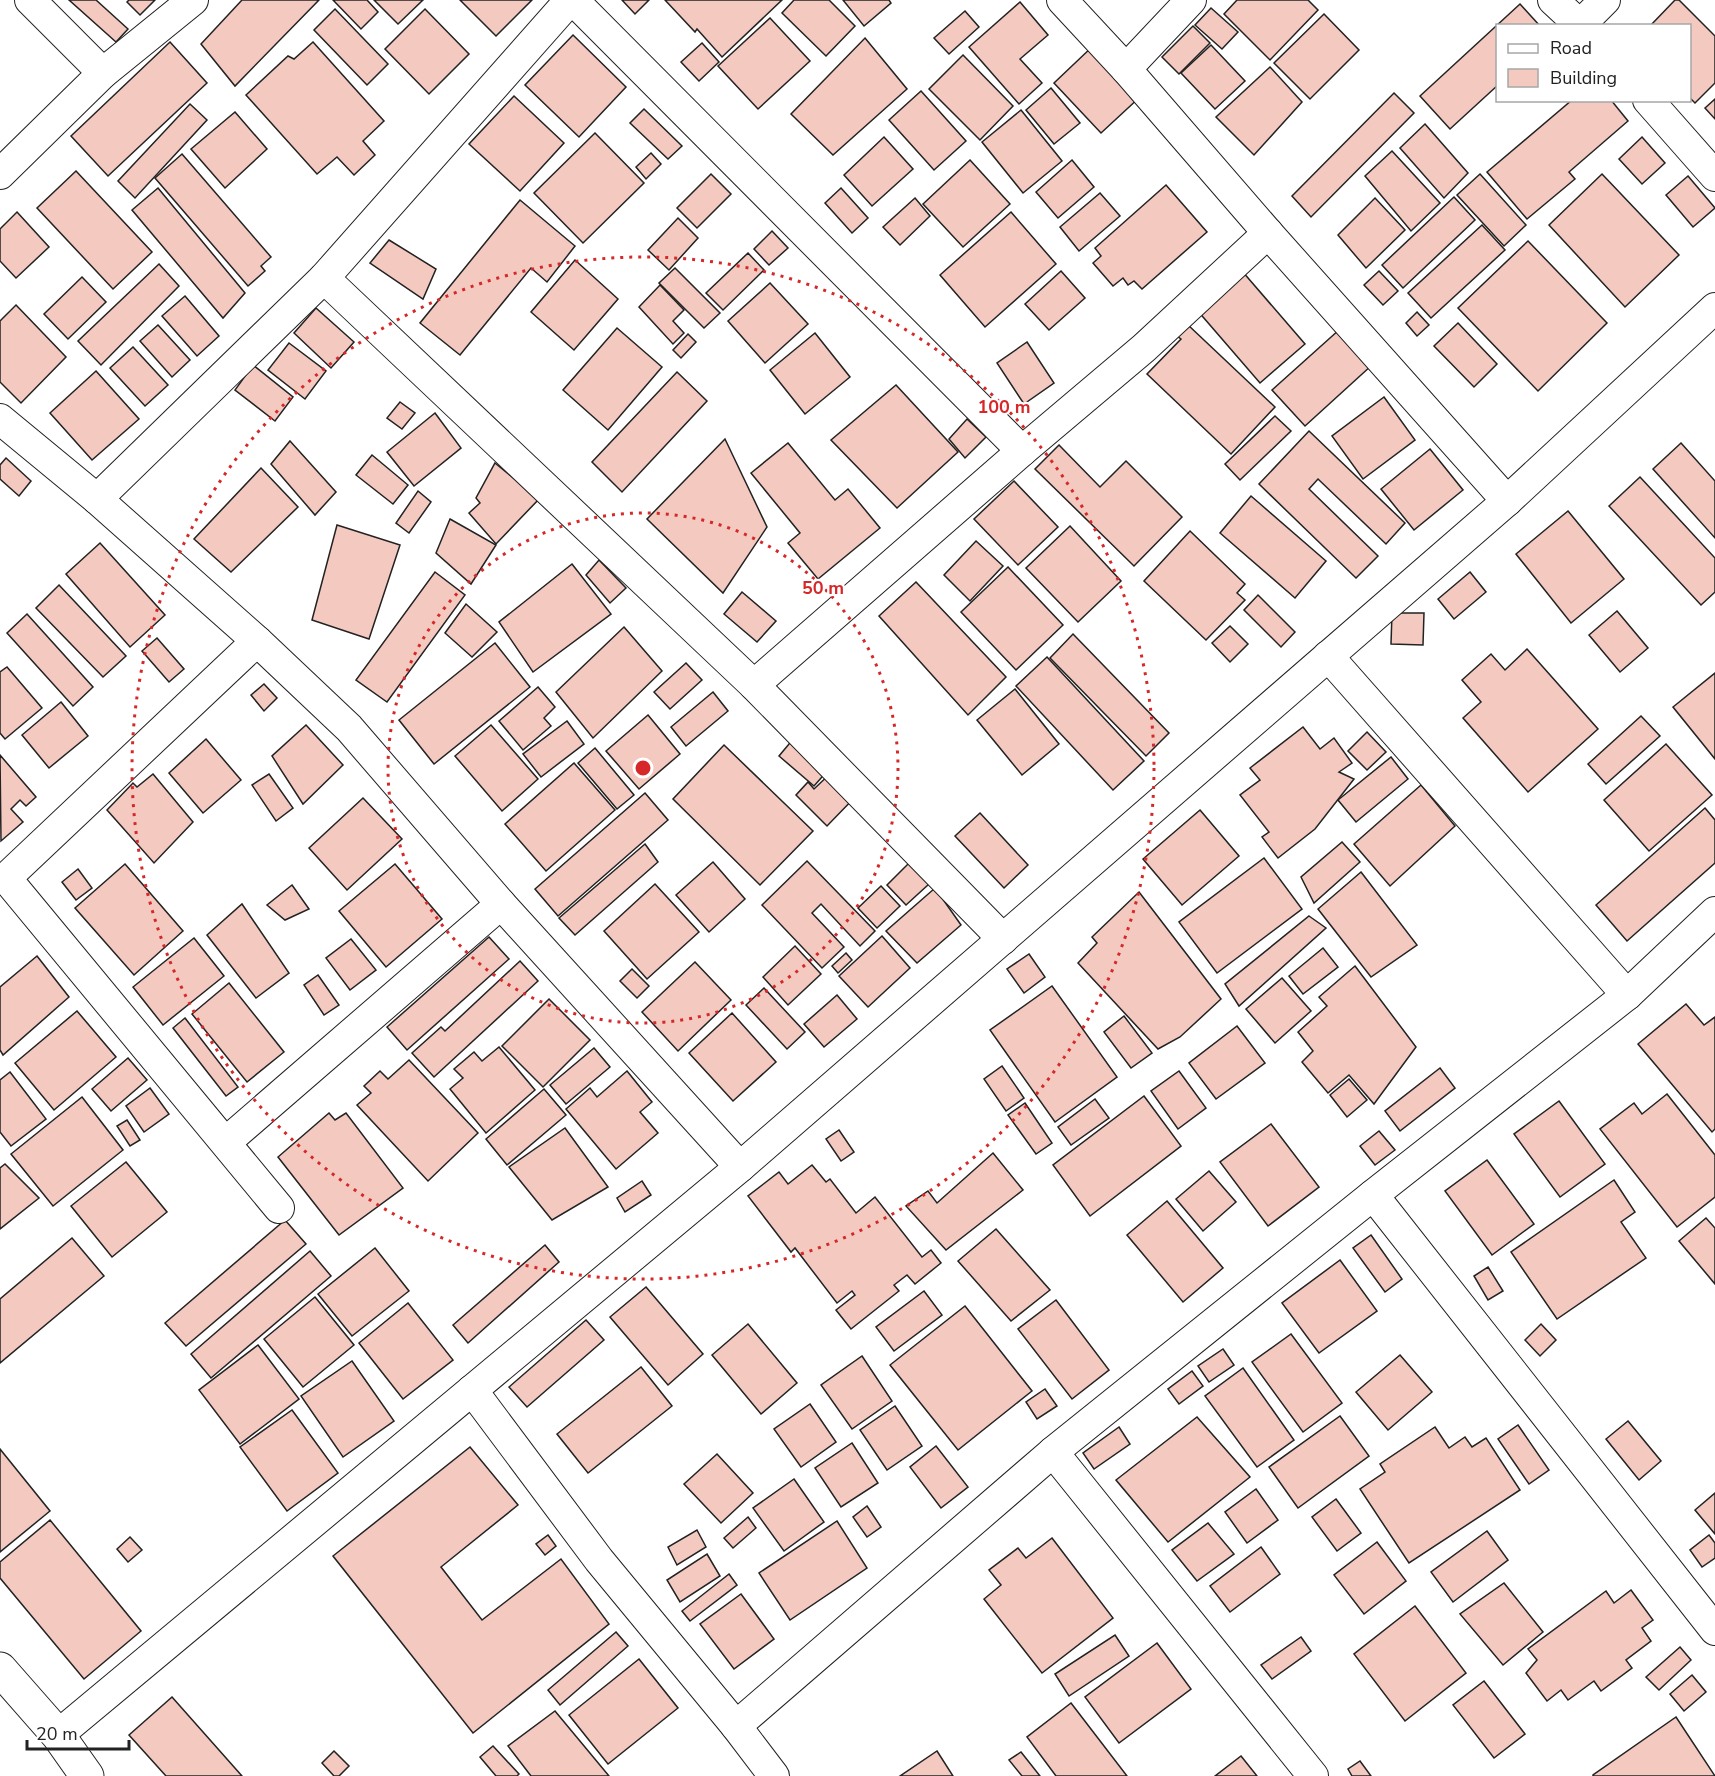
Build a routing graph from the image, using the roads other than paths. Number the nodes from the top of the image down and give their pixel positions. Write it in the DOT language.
graph roads {
  1 [pos="30,0"];
  2 [pos="193,0"];
  3 [pos="571,0"];
  4 [pos="1062,0"];
  5 [pos="1191,0"];
  6 [pos="1553,0"];
  7 [pos="1605,0"];
  8 [pos="1579,24"];
  9 [pos="1581,24"];
  10 [pos="1126,69"];
  11 [pos="103,73"];
  12 [pos="1650,102"];
  13 [pos="0,174"];
  14 [pos="1715,176"];
  15 [pos="1268,233"];
  16 [pos="324,278"];
  17 [pos="1715,308"];
  18 [pos="0,419"];
  19 [pos="1022,451"];
  20 [pos="97,499"];
  21 [pos="1507,501"];
  22 [pos="257,640"];
  23 [pos="1328,656"];
  24 [pos="754,685"];
  25 [pos="501,904"];
  26 [pos="1715,912"];
  27 [pos="1003,939"];
  28 [pos="1628,995"];
  29 [pos="226,1142"];
  30 [pos="740,1167"];
  31 [pos="1373,1195"];
  32 [pos="279,1208"];
  33 [pos="472,1390"];
  34 [pos="1053,1452"];
  35 [pos="1715,1630"];
  36 [pos="0,1669"];
  37 [pos="736,1726"];
  38 [pos="58,1735"];
  39 [pos="87,1776"];
  40 [pos="774,1776"];
  41 [pos="1313,1776"];
  1 -- 11 [label="street"];
  2 -- 11 [label="street"];
  3 -- 16 [label="street"];
  3 -- 19 [label="street"];
  4 -- 10 [label="street"];
  5 -- 10 [label="street"];
  6 -- 8 [label="street"];
  7 -- 9 [label="street"];
  10 -- 15 [label="street"];
  11 -- 13 [label="street"];
  12 -- 14 [label="street"];
  15 -- 19 [label="street"];
  15 -- 21 [label="street"];
  16 -- 20 [label="street"];
  16 -- 24 [label="street"];
  17 -- 21 [label="street"];
  18 -- 20 [label="street"];
  19 -- 24 [label="street"];
  20 -- 22 [label="street"];
  21 -- 23 [label="street"];
  22 -- 25 [label="street"];
  22 -- 29 [label="street"];
  23 -- 27 [label="street"];
  23 -- 28 [label="street"];
  24 -- 27 [label="street"];
  25 -- 29 [label="street"];
  25 -- 30 [label="street"];
  26 -- 28 [label="street"];
  27 -- 30 [label="street"];
  28 -- 31 [label="street"];
  29 -- 32 [label="street"];
  30 -- 33 [label="street"];
  31 -- 34 [label="street"];
  31 -- 35 [label="street"];
  33 -- 37 [label="street"];
  33 -- 38 [label="street"];
  34 -- 37 [label="street"];
  34 -- 41 [label="street"];
  36 -- 38 [label="main road"];
  37 -- 40 [label="street"];
  38 -- 39 [label="main road"];
}
